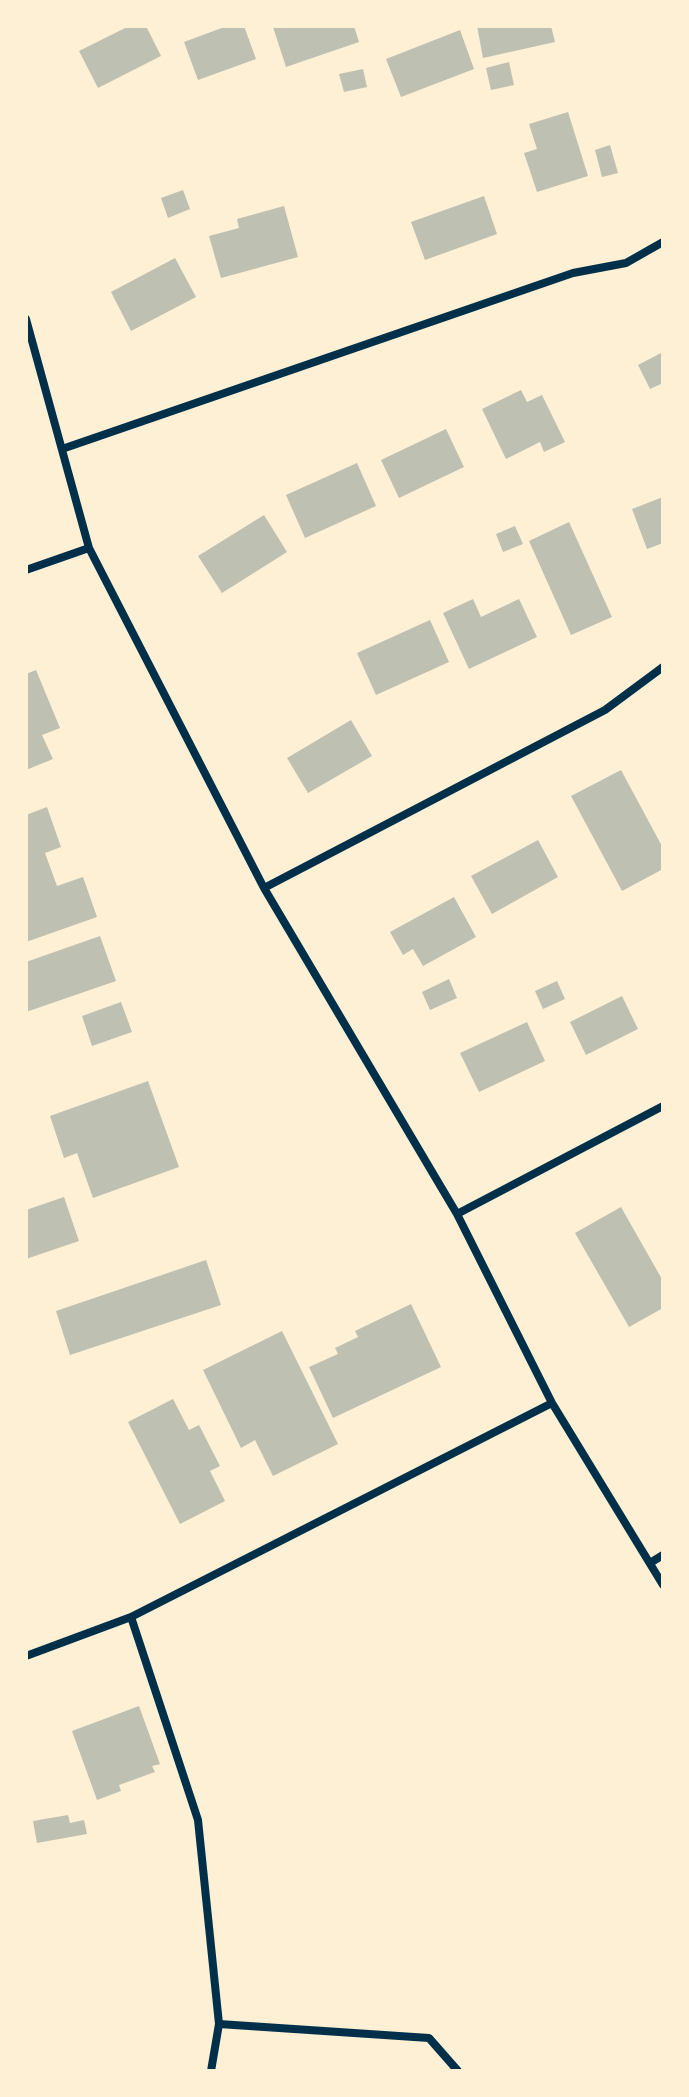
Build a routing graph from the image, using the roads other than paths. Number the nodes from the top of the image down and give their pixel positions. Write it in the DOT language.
graph roads {
  1 [pos="663,242"];
  2 [pos="26,319"];
  3 [pos="62,449"];
  4 [pos="89,548"];
  5 [pos="26,570"];
  6 [pos="663,667"];
  7 [pos="264,888"];
  8 [pos="663,1106"];
  9 [pos="457,1214"];
  10 [pos="552,1403"];
  11 [pos="663,1555"];
  12 [pos="650,1563"];
  13 [pos="663,1585"];
  14 [pos="131,1617"];
  15 [pos="26,1656"];
  16 [pos="219,2024"];
  17 [pos="211,2071"];
  18 [pos="458,2071"];
  1 -- 3 [label="street"];
  2 -- 3 [label="street"];
  3 -- 4 [label="street"];
  4 -- 5 [label="street"];
  4 -- 7 [label="street"];
  6 -- 7 [label="street"];
  7 -- 9 [label="street"];
  8 -- 9 [label="street"];
  9 -- 10 [label="street"];
  10 -- 12 [label="street"];
  10 -- 14 [label="street"];
  11 -- 12 [label="street"];
  12 -- 13 [label="street"];
  14 -- 15 [label="street"];
  14 -- 16 [label="street"];
  16 -- 17 [label="street"];
  16 -- 18 [label="street"];
}
